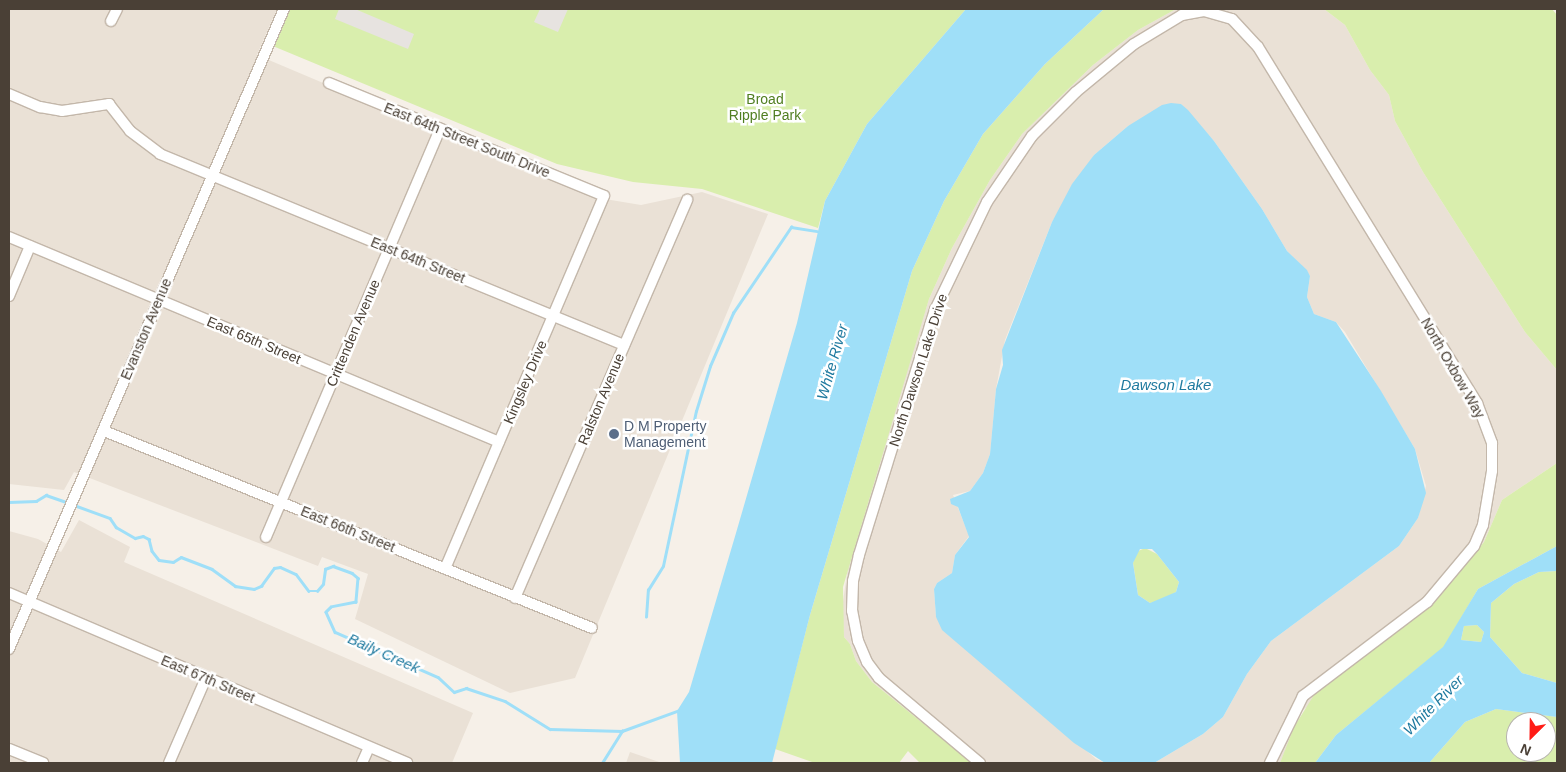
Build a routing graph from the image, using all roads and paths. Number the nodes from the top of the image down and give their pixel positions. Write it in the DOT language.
graph roads {
  1 [pos="117,9"];
  2 [pos="284,9"];
  3 [pos="1213,12"];
  4 [pos="111,21"];
  5 [pos="329,83"];
  6 [pos="9,94"];
  7 [pos="440,129"];
  8 [pos="212,176"];
  9 [pos="604,196"];
  10 [pos="687,200"];
  11 [pos="9,237"];
  12 [pos="30,246"];
  13 [pos="389,248"];
  14 [pos="9,296"];
  15 [pos="158,300"];
  16 [pos="553,316"];
  17 [pos="624,345"];
  18 [pos="336,374"];
  19 [pos="104,431"];
  20 [pos="499,442"];
  21 [pos="282,501"];
  22 [pos="266,537"];
  23 [pos="445,569"];
  24 [pos="9,593"];
  25 [pos="515,598"];
  26 [pos="29,602"];
  27 [pos="592,628"];
  28 [pos="9,649"];
  29 [pos="206,678"];
  30 [pos="369,747"];
  31 [pos="9,749"];
  32 [pos="43,763"];
  33 [pos="169,763"];
  34 [pos="362,763"];
  35 [pos="407,763"];
  36 [pos="980,763"];
  37 [pos="1270,763"];
  1 -- 4 [label="street"];
  2 -- 8 [label="street, Evanston Avenue"];
  3 -- 36 [label="street, North Dawson Lake Drive"];
  3 -- 37 [label="street, North Oxbow Way"];
  5 -- 7 [label="street, East 64th Street South Drive"];
  6 -- 8 [label="street, East 64th Street"];
  7 -- 9 [label="street, East 64th Street South Drive"];
  7 -- 13 [label="street, Crittenden Avenue"];
  8 -- 13 [label="street, East 64th Street"];
  8 -- 15 [label="street, Evanston Avenue"];
  9 -- 16 [label="street, Kingsley Drive"];
  10 -- 17 [label="street, Ralston Avenue"];
  11 -- 12 [label="street, East 65th Street"];
  12 -- 14 [label="street"];
  12 -- 15 [label="street, East 65th Street"];
  13 -- 16 [label="street, East 64th Street"];
  13 -- 18 [label="street, Crittenden Avenue"];
  15 -- 18 [label="street, East 65th Street"];
  15 -- 19 [label="street, Evanston Avenue"];
  16 -- 17 [label="street, East 64th Street"];
  16 -- 20 [label="street, Kingsley Drive"];
  17 -- 25 [label="street, Ralston Avenue"];
  18 -- 20 [label="street, East 65th Street"];
  18 -- 21 [label="street, Crittenden Avenue"];
  19 -- 21 [label="street, East 66th Street"];
  19 -- 26 [label="street, Evanston Avenue"];
  20 -- 23 [label="street, Kingsley Drive"];
  21 -- 22 [label="street, Crittenden Avenue"];
  21 -- 23 [label="street, East 66th Street"];
  23 -- 25 [label="street, East 66th Street"];
  24 -- 26 [label="street, East 67th Street"];
  25 -- 27 [label="street, East 66th Street"];
  26 -- 28 [label="street, Evanston Avenue"];
  26 -- 29 [label="street, East 67th Street"];
  29 -- 30 [label="street, East 67th Street"];
  29 -- 33 [label="street"];
  30 -- 34 [label="street"];
  30 -- 35 [label="street, East 67th Street"];
  31 -- 32 [label="street"];
}
